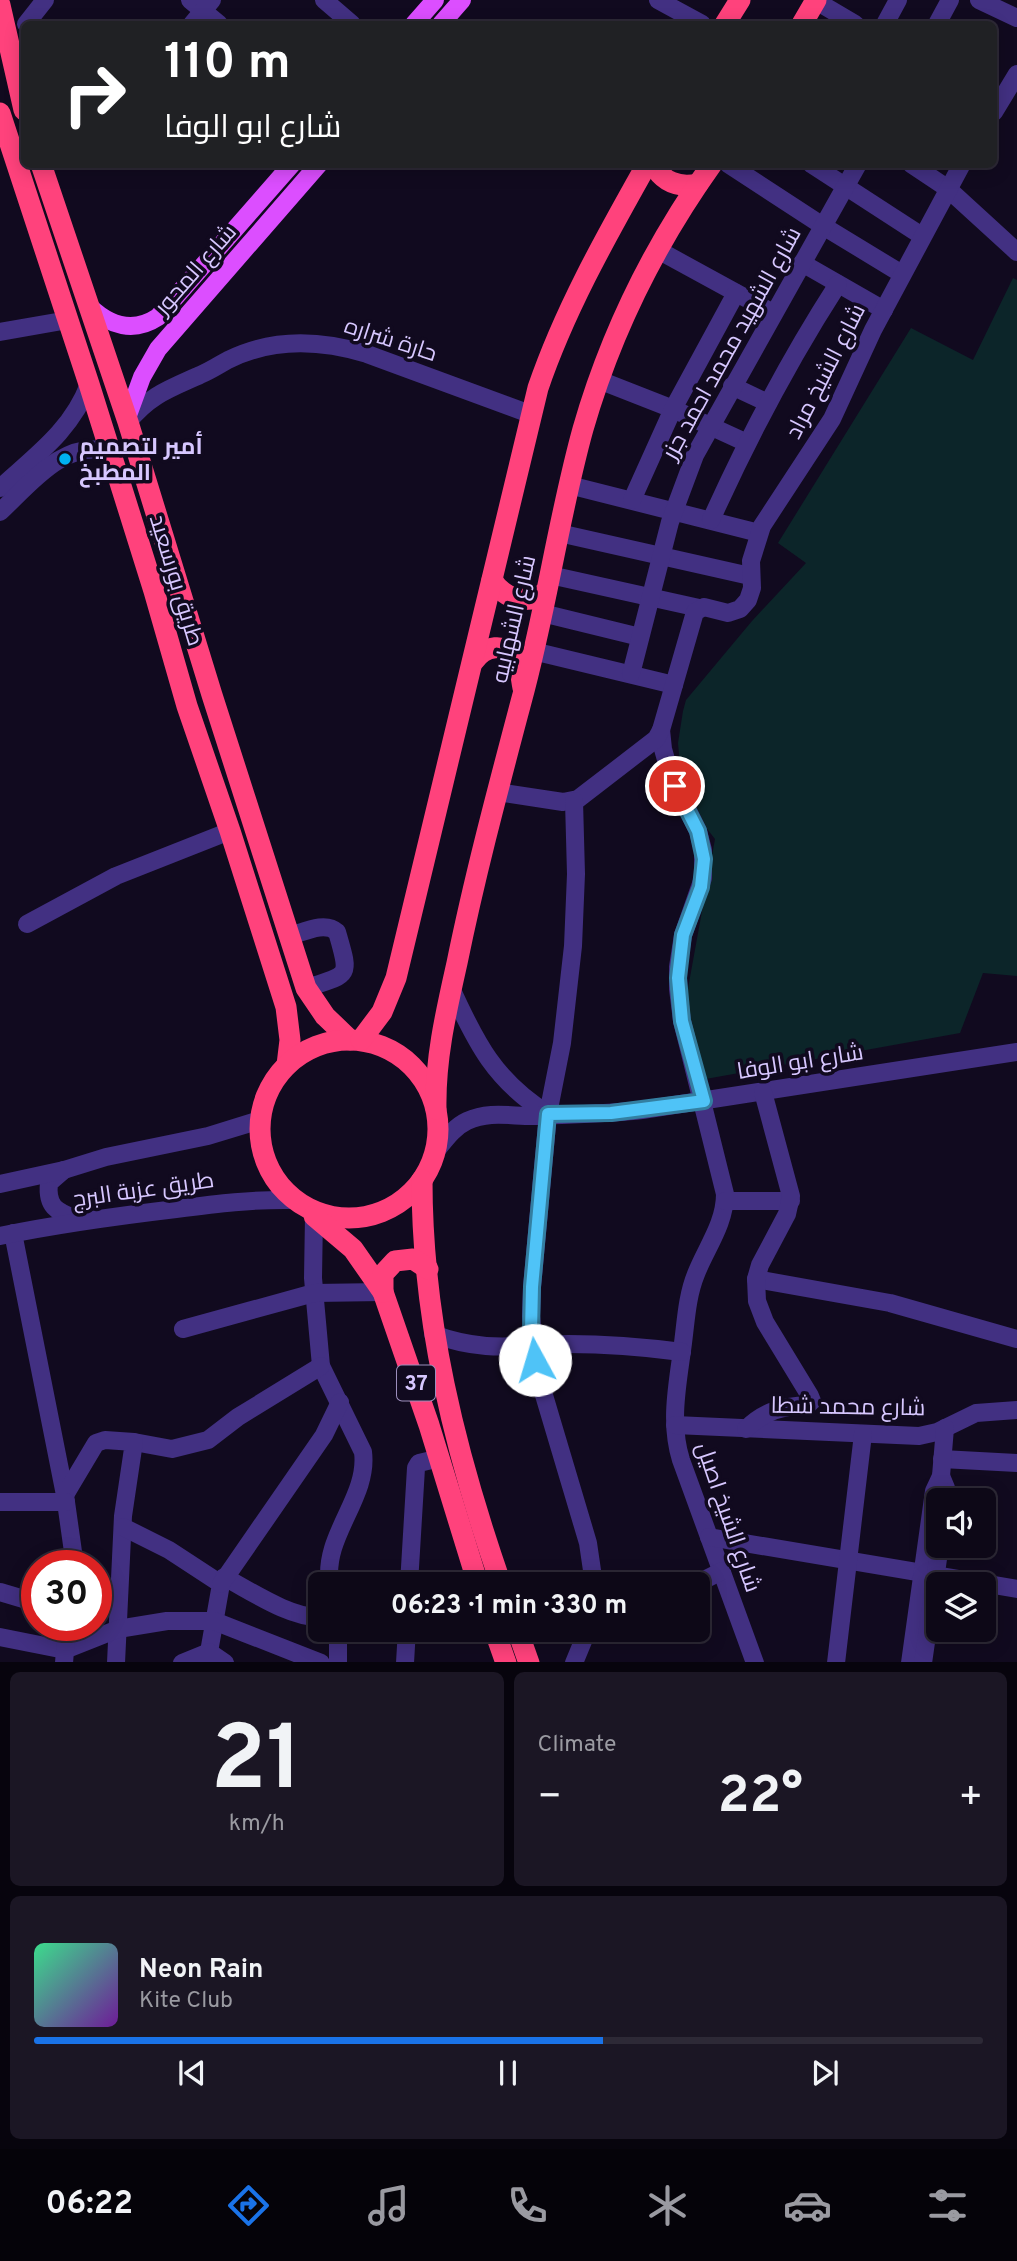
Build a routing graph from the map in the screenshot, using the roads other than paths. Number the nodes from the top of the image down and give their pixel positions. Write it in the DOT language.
graph roads {
  1 [pos="45,0"];
  2 [pos="324,0"];
  3 [pos="435,0"];
  4 [pos="462,0"];
  5 [pos="658,0"];
  6 [pos="740,0"];
  7 [pos="898,0"];
  8 [pos="950,0"];
  9 [pos="816,1"];
  10 [pos="991,2"];
  11 [pos="0,5"];
  12 [pos="200,9"];
  13 [pos="1017,18"];
  14 [pos="29,21"];
  15 [pos="215,21"];
  16 [pos="348,21"];
  17 [pos="417,21"];
  18 [pos="443,21"];
  19 [pos="696,21"];
  20 [pos="727,21"];
  21 [pos="804,21"];
  22 [pos="850,21"];
  23 [pos="887,21"];
  24 [pos="938,21"];
  25 [pos="21,31"];
  26 [pos="9,47"];
  27 [pos="1017,74"];
  28 [pos="21,97"];
  29 [pos="997,104"];
  30 [pos="0,113"];
  31 [pos="42,168"];
  32 [pos="288,168"];
  33 [pos="316,168"];
  34 [pos="645,168"];
  35 [pos="656,168"];
  36 [pos="709,168"];
  37 [pos="734,168"];
  38 [pos="817,168"];
  39 [pos="856,168"];
  40 [pos="917,168"];
  41 [pos="960,168"];
  42 [pos="698,184"];
  43 [pos="845,188"];
  44 [pos="947,188"];
  45 [pos="822,226"];
  46 [pos="922,236"];
  47 [pos="658,250"];
  48 [pos="1017,251"];
  49 [pos="802,263"];
  50 [pos="902,274"];
  51 [pos="838,284"];
  52 [pos="736,293"];
  53 [pos="90,307"];
  54 [pos="884,310"];
  55 [pos="773,313"];
  56 [pos="68,320"];
  57 [pos="0,332"];
  58 [pos="599,380"];
  59 [pos="89,384"];
  60 [pos="732,386"];
  61 [pos="768,403"];
  62 [pos="673,410"];
  63 [pos="530,414"];
  64 [pos="127,420"];
  65 [pos="709,426"];
  66 [pos="747,443"];
  67 [pos="110,452"];
  68 [pos="569,485"];
  69 [pos="0,488"];
  70 [pos="632,500"];
  71 [pos="673,511"];
  72 [pos="0,512"];
  73 [pos="711,520"];
  74 [pos="559,533"];
  75 [pos="759,533"];
  76 [pos="661,556"];
  77 [pos="750,576"];
  78 [pos="492,579"];
  79 [pos="546,593"];
  80 [pos="651,597"];
  81 [pos="699,608"];
  82 [pos="640,637"];
  83 [pos="196,638"];
  84 [pos="170,648"];
  85 [pos="533,651"];
  86 [pos="474,661"];
  87 [pos="631,674"];
  88 [pos="674,685"];
  89 [pos="524,694"];
  90 [pos="212,695"];
  91 [pos="187,706"];
  92 [pos="661,730"];
  93 [pos="497,792"];
  94 [pos="574,800"];
  95 [pos="230,831"];
  96 [pos="27,924"];
  97 [pos="290,936"];
  98 [pos="306,988"];
  99 [pos="452,988"];
  100 [pos="355,1040"];
  101 [pos="1017,1052"];
  102 [pos="287,1065"];
  103 [pos="763,1091"];
  104 [pos="704,1101"];
  105 [pos="436,1109"];
  106 [pos="548,1114"];
  107 [pos="261,1120"];
  108 [pos="436,1151"];
  109 [pos="64,1170"];
  110 [pos="422,1180"];
  111 [pos="0,1184"];
  112 [pos="791,1200"];
  113 [pos="725,1201"];
  114 [pos="306,1208"];
  115 [pos="81,1221"];
  116 [pos="7,1235"];
  117 [pos="428,1269"];
  118 [pos="756,1279"];
  119 [pos="383,1292"];
  120 [pos="314,1293"];
  121 [pos="183,1329"];
  122 [pos="433,1334"];
  123 [pos="1017,1339"];
  124 [pos="533,1346"];
  125 [pos="682,1352"];
  126 [pos="321,1366"];
  127 [pos="340,1402"];
  128 [pos="1017,1409"];
  129 [pos="675,1425"];
  130 [pos="945,1428"];
  131 [pos="746,1429"];
  132 [pos="863,1434"];
  133 [pos="134,1442"];
  134 [pos="440,1458"];
  135 [pos="1017,1463"];
  136 [pos="941,1467"];
  137 [pos="946,1488"];
  138 [pos="66,1499"];
  139 [pos="0,1502"];
  140 [pos="122,1527"];
  141 [pos="709,1537"];
  142 [pos="73,1550"];
  143 [pos="848,1560"];
  144 [pos="328,1572"];
  145 [pos="410,1572"];
  146 [pos="474,1572"];
  147 [pos="496,1572"];
  148 [pos="592,1572"];
  149 [pos="722,1572"];
  150 [pos="929,1572"];
  151 [pos="926,1573"];
  152 [pos="710,1578"];
  153 [pos="223,1581"];
  154 [pos="996,1585"];
  155 [pos="926,1588"];
  156 [pos="1017,1589"];
  157 [pos="0,1591"];
  158 [pos="21,1598"];
  159 [pos="308,1616"];
  160 [pos="926,1618"];
  161 [pos="214,1621"];
  162 [pos="118,1629"];
  163 [pos="0,1637"];
  164 [pos="338,1642"];
  165 [pos="406,1642"];
  166 [pos="499,1642"];
  167 [pos="522,1642"];
  168 [pos="585,1642"];
  169 [pos="209,1652"];
  170 [pos="64,1656"];
  171 [pos="116,1662"];
  172 [pos="182,1662"];
  173 [pos="225,1662"];
  174 [pos="321,1662"];
  175 [pos="338,1662"];
  176 [pos="405,1662"];
  177 [pos="506,1662"];
  178 [pos="529,1662"];
  179 [pos="574,1662"];
  180 [pos="755,1662"];
  181 [pos="836,1662"];
  182 [pos="910,1662"];
  183 [pos="923,1662"];
  1 -- 14 [label="street"];
  2 -- 16 [label="street"];
  3 -- 17 [label="main road"];
  4 -- 18 [label="main road"];
  5 -- 19 [label="street"];
  6 -- 20 [label="highway"];
  7 -- 23 [label="street"];
  8 -- 24 [label="street"];
  9 -- 21 [label="highway"];
  9 -- 22 [label="street"];
  10 -- 13 [label="street"];
  11 -- 26 [label="highway"];
  12 -- 15 [label="street"];
  25 -- 26 [label="street"];
  26 -- 28 [label="highway"];
  27 -- 29 [label="street"];
  30 -- 56 [label="highway, طريق بورسعيد"];
  31 -- 53 [label="highway, طريق بورسعيد"];
  32 -- 53 [label="main road, شارع المحور"];
  33 -- 64 [label="main road, شارع المحور"];
  34 -- 63 [label="highway, شارع الشهابيه"];
  35 -- 42 [label="highway"];
  36 -- 42 [label="highway, شارع الشهابيه"];
  37 -- 45 [label="street"];
  38 -- 43 [label="street"];
  39 -- 43 [label="street, شارع الشهيد محمد احمد جزر"];
  40 -- 44 [label="street"];
  41 -- 44 [label="street, شارع الشيخ مراد"];
  42 -- 47 [label="highway, شارع الشهابيه"];
  43 -- 45 [label="street, شارع الشهيد محمد احمد جزر"];
  43 -- 46 [label="street"];
  44 -- 46 [label="street, شارع الشيخ مراد"];
  44 -- 48 [label="street"];
  45 -- 49 [label="street, شارع الشهيد محمد احمد جزر"];
  45 -- 50 [label="street"];
  46 -- 50 [label="street, شارع الشيخ مراد"];
  47 -- 52 [label="street"];
  47 -- 58 [label="highway, شارع الشهابيه"];
  49 -- 51 [label="street"];
  49 -- 55 [label="street, شارع الشهيد محمد احمد جزر"];
  50 -- 54 [label="street, شارع الشيخ مراد"];
  51 -- 54 [label="street"];
  51 -- 61 [label="street"];
  52 -- 55 [label="street"];
  52 -- 62 [label="street"];
  53 -- 64 [label="highway, طريق بورسعيد"];
  54 -- 75 [label="street, شارع الشيخ مراد"];
  55 -- 60 [label="street, شارع الشهيد محمد احمد جزر"];
  56 -- 57 [label="street"];
  56 -- 59 [label="highway, طريق بورسعيد"];
  58 -- 62 [label="street"];
  58 -- 68 [label="highway, شارع الشهابيه"];
  59 -- 67 [label="highway, طريق بورسعيد"];
  59 -- 69 [label="street"];
  60 -- 61 [label="street"];
  60 -- 65 [label="street, شارع الشهيد محمد احمد جزر"];
  61 -- 66 [label="street"];
  62 -- 65 [label="street"];
  62 -- 70 [label="street"];
  63 -- 64 [label="street, حارة شراره"];
  63 -- 78 [label="highway, شارع الشهابيه"];
  64 -- 83 [label="highway, طريق بورسعيد"];
  65 -- 66 [label="street"];
  65 -- 71 [label="street, شارع الشهيد محمد احمد جزر"];
  66 -- 73 [label="street"];
  67 -- 72 [label="street"];
  67 -- 84 [label="highway, طريق بورسعيد"];
  68 -- 70 [label="street"];
  68 -- 74 [label="highway, شارع الشهابيه"];
  70 -- 71 [label="street"];
  71 -- 73 [label="street"];
  71 -- 76 [label="street, شارع الشهيد محمد احمد جزر"];
  73 -- 75 [label="street"];
  74 -- 76 [label="street"];
  74 -- 79 [label="highway, شارع الشهابيه"];
  75 -- 77 [label="street, شارع الشيخ مراد"];
  76 -- 77 [label="street"];
  76 -- 80 [label="street, شارع الشهيد محمد احمد جزر"];
  77 -- 81 [label="street, شارع الشيخ مراد"];
  78 -- 79 [label="highway"];
  78 -- 86 [label="highway, شارع الشهابيه"];
  79 -- 80 [label="street"];
  79 -- 82 [label="street"];
  79 -- 85 [label="highway, شارع الشهابيه"];
  80 -- 81 [label="street"];
  80 -- 82 [label="street, شارع الشهيد محمد احمد جزر"];
  81 -- 88 [label="street"];
  82 -- 87 [label="street, شارع الشهيد محمد احمد جزر"];
  83 -- 84 [label="highway"];
  83 -- 90 [label="highway, طريق بورسعيد"];
  84 -- 91 [label="highway, طريق بورسعيد"];
  85 -- 87 [label="street"];
  85 -- 89 [label="highway, شارع الشهابيه"];
  86 -- 89 [label="highway"];
  86 -- 100 [label="highway, شارع الشهابيه"];
  87 -- 88 [label="street"];
  88 -- 92 [label="street"];
  89 -- 93 [label="highway, شارع الشهابيه"];
  90 -- 91 [label="highway"];
  90 -- 97 [label="highway, طريق بورسعيد"];
  91 -- 95 [label="highway, طريق بورسعيد"];
  92 -- 94 [label="street"];
  92 -- 104 [label="street, شارع الشيخ اصيل"];
  93 -- 94 [label="street"];
  93 -- 99 [label="highway, شارع الشهابيه"];
  94 -- 106 [label="street"];
  95 -- 96 [label="street"];
  95 -- 102 [label="highway, طريق بورسعيد"];
  97 -- 98 [label="highway, طريق بورسعيد"];
  97 -- 98 [label="street"];
  98 -- 100 [label="highway, طريق بورسعيد"];
  99 -- 105 [label="highway, شارع الشهابيه"];
  99 -- 106 [label="street"];
  100 -- 102 [label="highway"];
  100 -- 105 [label="highway"];
  101 -- 103 [label="street, شارع ابو الوفا"];
  102 -- 107 [label="highway"];
  103 -- 104 [label="street, شارع ابو الوفا"];
  103 -- 112 [label="street"];
  104 -- 106 [label="street, شارع ابو الوفا"];
  104 -- 113 [label="street, شارع الشيخ اصيل"];
  105 -- 108 [label="highway"];
  106 -- 108 [label="street, شارع ابو الوفا"];
  106 -- 124 [label="street"];
  107 -- 109 [label="street, طريق عزبة البرج"];
  107 -- 114 [label="highway"];
  108 -- 110 [label="highway"];
  109 -- 111 [label="street, طريق عزبة البرج"];
  109 -- 115 [label="street"];
  110 -- 114 [label="highway"];
  110 -- 117 [label="highway, 37"];
  112 -- 113 [label="street"];
  112 -- 118 [label="street"];
  113 -- 125 [label="street, شارع الشيخ اصيل"];
  114 -- 115 [label="street, طريق عزبة البرج"];
  114 -- 119 [label="highway, 37"];
  114 -- 120 [label="street"];
  115 -- 116 [label="street, طريق عزبة البرج"];
  116 -- 138 [label="street"];
  117 -- 119 [label="highway"];
  117 -- 122 [label="highway, 37"];
  118 -- 123 [label="street"];
  118 -- 131 [label="street"];
  119 -- 120 [label="street"];
  119 -- 134 [label="highway, 37"];
  120 -- 121 [label="street"];
  120 -- 126 [label="street"];
  122 -- 124 [label="street"];
  122 -- 147 [label="highway, 37"];
  124 -- 125 [label="street"];
  124 -- 148 [label="street"];
  125 -- 129 [label="street, شارع الشيخ اصيل"];
  126 -- 127 [label="street"];
  126 -- 133 [label="street"];
  127 -- 144 [label="street"];
  127 -- 153 [label="street"];
  128 -- 130 [label="street, شارع محمد شطا"];
  129 -- 131 [label="street, شارع محمد شطا"];
  129 -- 141 [label="street, شارع الشيخ اصيل"];
  130 -- 132 [label="street, شارع محمد شطا"];
  130 -- 136 [label="street"];
  131 -- 132 [label="street, شارع محمد شطا"];
  132 -- 143 [label="street"];
  133 -- 138 [label="street"];
  133 -- 140 [label="street"];
  134 -- 145 [label="street"];
  134 -- 146 [label="highway, 37"];
  135 -- 136 [label="street"];
  136 -- 137 [label="street"];
  136 -- 150 [label="street"];
  138 -- 139 [label="street"];
  138 -- 142 [label="street"];
  140 -- 153 [label="street"];
  140 -- 162 [label="street"];
  141 -- 143 [label="street"];
  141 -- 149 [label="street, شارع الشيخ اصيل"];
  143 -- 151 [label="street"];
  143 -- 181 [label="street"];
  149 -- 152 [label="street"];
  149 -- 180 [label="street, شارع الشيخ اصيل"];
  153 -- 159 [label="street"];
  153 -- 161 [label="street"];
  154 -- 156 [label="street"];
  155 -- 182 [label="street"];
  157 -- 158 [label="street"];
  160 -- 183 [label="street"];
  161 -- 162 [label="street"];
  161 -- 169 [label="street"];
  161 -- 174 [label="street"];
  162 -- 170 [label="street"];
  162 -- 171 [label="street"];
  163 -- 170 [label="street"];
  164 -- 175 [label="street"];
  165 -- 176 [label="street"];
  166 -- 177 [label="highway"];
  167 -- 178 [label="highway"];
  168 -- 179 [label="street"];
  169 -- 172 [label="street"];
  169 -- 173 [label="street"];
}
